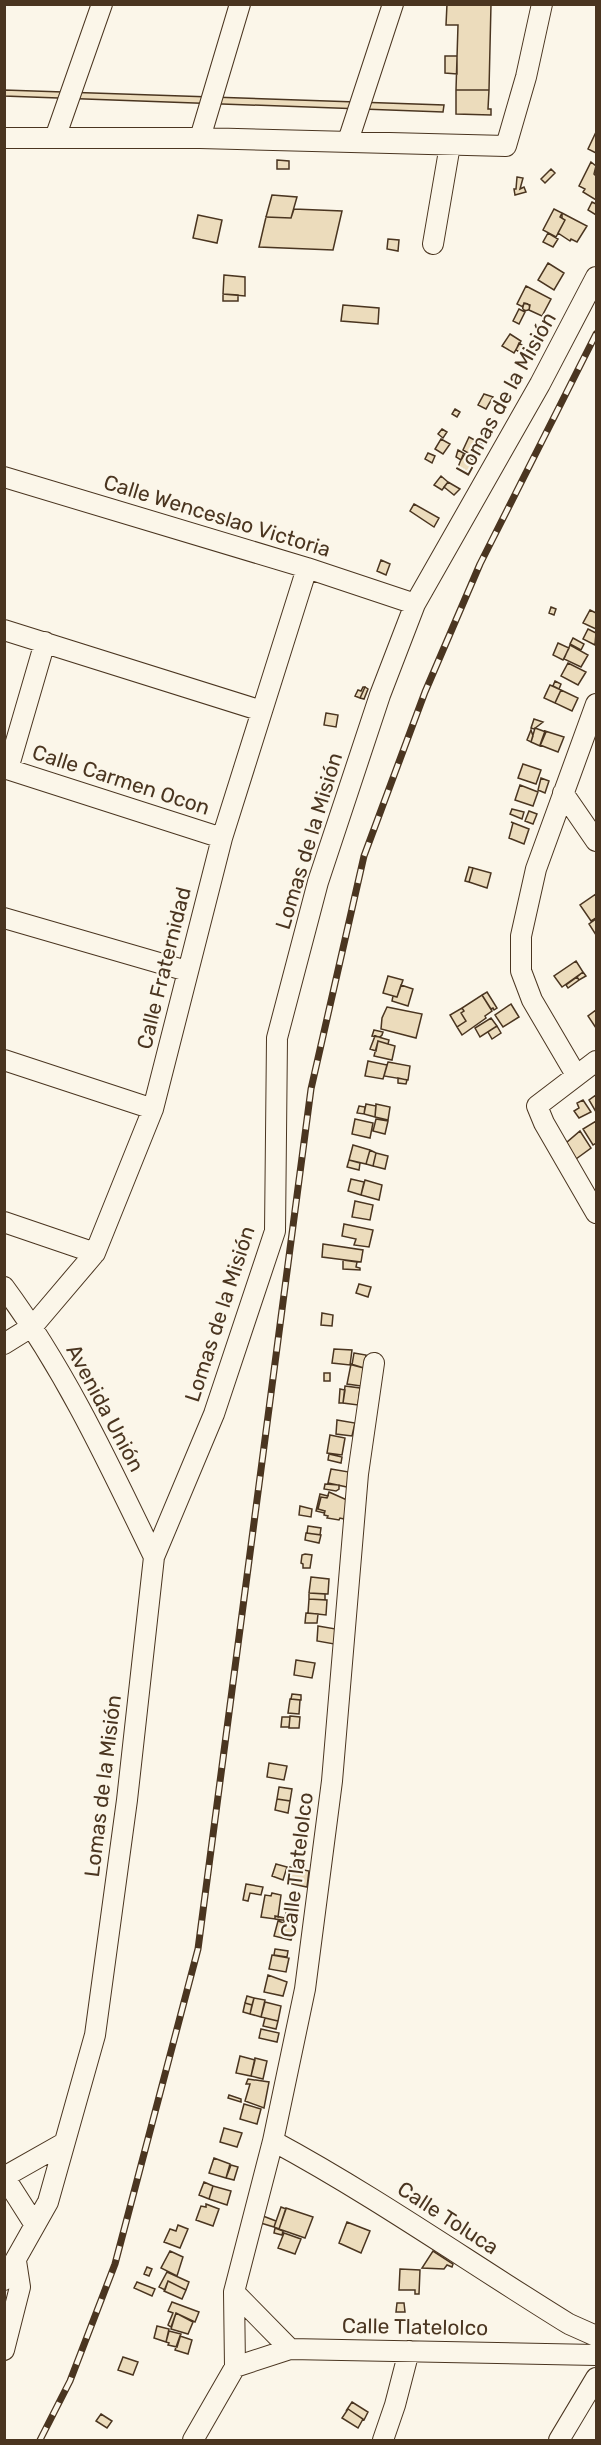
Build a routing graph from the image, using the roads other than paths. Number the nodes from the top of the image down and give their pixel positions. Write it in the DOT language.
graph roads {
  1 [pos="102,4"];
  2 [pos="240,4"];
  3 [pos="393,4"];
  4 [pos="542,4"];
  5 [pos="4,138"];
  6 [pos="55,138"];
  7 [pos="200,138"];
  8 [pos="348,141"];
  9 [pos="450,145"];
  10 [pos="433,244"];
  11 [pos="597,277"];
  12 [pos="4,477"];
  13 [pos="307,568"];
  14 [pos="415,604"];
  15 [pos="4,630"];
  16 [pos="45,642"];
  17 [pos="597,704"];
  18 [pos="262,711"];
  19 [pos="6,769"];
  20 [pos="563,793"];
  21 [pos="222,838"];
  22 [pos="597,841"];
  23 [pos="4,918"];
  24 [pos="187,971"];
  25 [pos="4,1060"];
  26 [pos="597,1061"];
  27 [pos="576,1075"];
  28 [pos="153,1109"];
  29 [pos="597,1213"];
  30 [pos="4,1222"];
  31 [pos="95,1253"];
  32 [pos="4,1287"];
  33 [pos="33,1326"];
  34 [pos="4,1344"];
  35 [pos="374,1363"];
  36 [pos="154,1557"];
  37 [pos="273,2141"];
  38 [pos="64,2143"];
  39 [pos="5,2177"];
  40 [pos="35,2225"];
  41 [pos="16,2261"];
  42 [pos="4,2280"];
  43 [pos="234,2292"];
  44 [pos="597,2336"];
  45 [pos="290,2349"];
  46 [pos="4,2350"];
  47 [pos="409,2351"];
  48 [pos="597,2355"];
  49 [pos="235,2367"];
  50 [pos="597,2378"];
  51 [pos="193,2440"];
  52 [pos="383,2440"];
  53 [pos="559,2440"];
  1 -- 6 [label="street"];
  2 -- 7 [label="street"];
  3 -- 8 [label="street"];
  4 -- 9 [label="street"];
  5 -- 6 [label="street"];
  6 -- 7 [label="street"];
  7 -- 8 [label="street"];
  8 -- 9 [label="street"];
  9 -- 10 [label="street"];
  11 -- 14 [label="street, Lomas de la Misión"];
  12 -- 13 [label="street, Calle Wenceslao Victoria"];
  13 -- 14 [label="street, Calle Wenceslao Victoria"];
  13 -- 18 [label="street, Calle Fraternidad"];
  14 -- 36 [label="street, Lomas de la Misión"];
  15 -- 16 [label="street"];
  16 -- 18 [label="street"];
  16 -- 19 [label="street"];
  17 -- 20 [label="street"];
  18 -- 21 [label="street, Calle Fraternidad"];
  19 -- 21 [label="street, Calle Carmen Ocon"];
  20 -- 22 [label="street"];
  20 -- 27 [label="street"];
  21 -- 24 [label="street, Calle Fraternidad"];
  23 -- 24 [label="street"];
  24 -- 28 [label="street, Calle Fraternidad"];
  25 -- 28 [label="street"];
  26 -- 27 [label="street"];
  27 -- 29 [label="street"];
  28 -- 31 [label="street, Calle Fraternidad"];
  30 -- 31 [label="street"];
  31 -- 33 [label="street, Calle Fraternidad"];
  32 -- 33 [label="street, Avenida Unión"];
  33 -- 34 [label="street, Calle Fraternidad"];
  33 -- 36 [label="street, Avenida Unión"];
  35 -- 37 [label="street, Calle Tlatelolco"];
  36 -- 38 [label="street, Lomas de la Misión"];
  37 -- 43 [label="street, Calle Tlatelolco"];
  37 -- 44 [label="street, Calle Toluca"];
  38 -- 39 [label="street"];
  38 -- 40 [label="street, Lomas de la Misión"];
  39 -- 40 [label="street"];
  40 -- 41 [label="street, Lomas de la Misión"];
  41 -- 42 [label="street, Lomas de la Misión"];
  41 -- 46 [label="street"];
  43 -- 45 [label="street"];
  43 -- 49 [label="street, Calle Tlatelolco"];
  45 -- 47 [label="street, Calle Tlatelolco"];
  45 -- 49 [label="street, Calle Tlatelolco"];
  47 -- 48 [label="street, Calle Tlatelolco"];
  47 -- 52 [label="street"];
  49 -- 51 [label="street"];
  50 -- 53 [label="street"];
}
